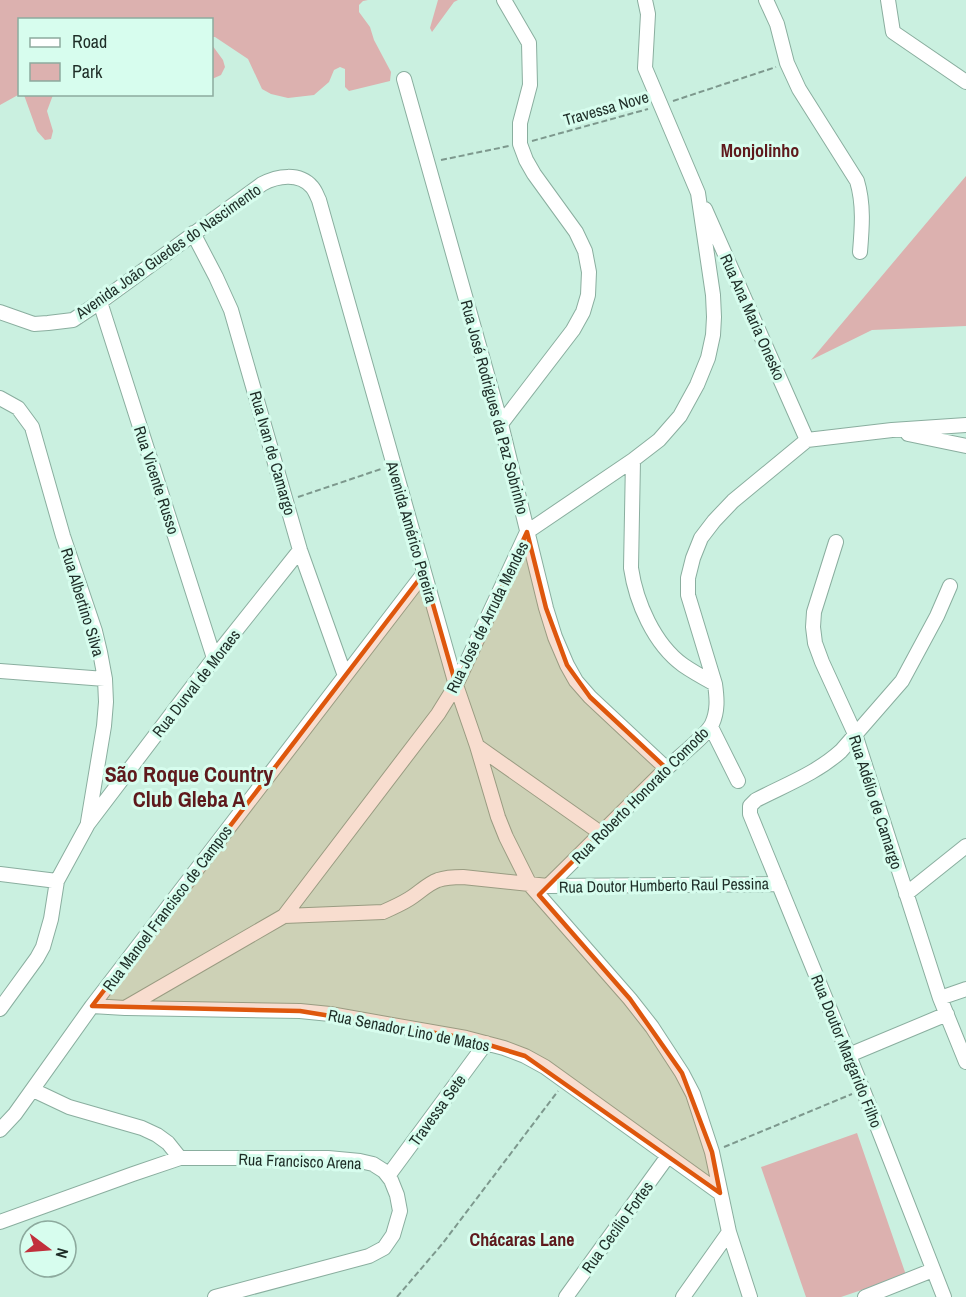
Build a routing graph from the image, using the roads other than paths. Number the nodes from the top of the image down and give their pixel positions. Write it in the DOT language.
graph roads {
  1 [pos="504,0"];
  2 [pos="645,0"];
  3 [pos="766,0"];
  4 [pos="888,0"];
  5 [pos="404,79"];
  6 [pos="966,82"];
  7 [pos="301,179"];
  8 [pos="698,193"];
  9 [pos="194,233"];
  10 [pos="860,252"];
  11 [pos="100,302"];
  12 [pos="0,312"];
  13 [pos="0,398"];
  14 [pos="501,424"];
  15 [pos="966,424"];
  16 [pos="892,430"];
  17 [pos="807,440"];
  18 [pos="966,446"];
  19 [pos="633,460"];
  20 [pos="527,532"];
  21 [pos="836,542"];
  22 [pos="300,550"];
  23 [pos="424,573"];
  24 [pos="950,586"];
  25 [pos="214,658"];
  26 [pos="0,671"];
  27 [pos="345,676"];
  28 [pos="105,679"];
  29 [pos="715,684"];
  30 [pos="456,685"];
  31 [pos="711,727"];
  32 [pos="855,734"];
  33 [pos="477,746"];
  34 [pos="666,768"];
  35 [pos="738,781"];
  36 [pos="88,824"];
  37 [pos="602,834"];
  38 [pos="966,846"];
  39 [pos="0,874"];
  40 [pos="57,881"];
  41 [pos="779,884"];
  42 [pos="530,885"];
  43 [pos="548,886"];
  44 [pos="906,894"];
  45 [pos="284,916"];
  46 [pos="966,989"];
  47 [pos="940,998"];
  48 [pos="93,1006"];
  49 [pos="125,1008"];
  50 [pos="0,1009"];
  51 [pos="947,1014"];
  52 [pos="486,1043"];
  53 [pos="849,1055"];
  54 [pos="966,1062"];
  55 [pos="33,1090"];
  56 [pos="0,1130"];
  57 [pos="668,1156"];
  58 [pos="180,1158"];
  59 [pos="388,1176"];
  60 [pos="720,1193"];
  61 [pos="0,1222"];
  62 [pos="729,1232"];
  63 [pos="933,1270"];
  64 [pos="215,1297"];
  65 [pos="566,1297"];
  66 [pos="683,1297"];
  67 [pos="750,1297"];
  68 [pos="865,1297"];
  69 [pos="944,1297"];
  1 -- 14 [label="street"];
  2 -- 8 [label="street, Rua José de Arruda Mendes"];
  3 -- 10 [label="street"];
  4 -- 6 [label="street"];
  5 -- 14 [label="street, Rua José Rodrigues da Paz Sobrinho"];
  7 -- 9 [label="street, Avenida João Guedes do Nascimento"];
  7 -- 23 [label="street, Avenida Américo Pereira"];
  8 -- 17 [label="street, Rua Ana Maria Onesko"];
  8 -- 19 [label="street, Rua José de Arruda Mendes"];
  9 -- 11 [label="street, Avenida João Guedes do Nascimento"];
  9 -- 22 [label="street, Rua Ivan de Camargo"];
  11 -- 12 [label="street, Avenida João Guedes do Nascimento"];
  11 -- 25 [label="street, Rua Vicente Russo"];
  13 -- 28 [label="street, Rua Albertino Silva"];
  14 -- 20 [label="street, Rua José Rodrigues da Paz Sobrinho"];
  15 -- 16 [label="street"];
  16 -- 17 [label="street"];
  16 -- 18 [label="street"];
  17 -- 29 [label="street, Rua Roberto Honorato Comodo"];
  19 -- 20 [label="street, Rua José de Arruda Mendes"];
  19 -- 29 [label="street"];
  20 -- 30 [label="street, Rua José de Arruda Mendes"];
  20 -- 34 [label="street, Rua José Rodrigues da Paz Sobrinho"];
  21 -- 32 [label="street, Rua Adélio de Camargo"];
  22 -- 25 [label="street, Rua Durval de Moraes"];
  22 -- 27 [label="street, Rua Ivan de Camargo"];
  23 -- 27 [label="street, Rua Manoel Francisco de Campos"];
  23 -- 30 [label="street, Avenida Américo Pereira"];
  24 -- 32 [label="street"];
  25 -- 36 [label="street, Rua Durval de Moraes"];
  26 -- 28 [label="street"];
  27 -- 48 [label="street, Rua Manoel Francisco de Campos"];
  28 -- 36 [label="street, Rua Albertino Silva"];
  29 -- 31 [label="street, Rua Roberto Honorato Comodo"];
  30 -- 33 [label="street, Avenida Américo Pereira"];
  30 -- 45 [label="street, Rua José de Arruda Mendes"];
  31 -- 34 [label="street, Rua Roberto Honorato Comodo"];
  31 -- 35 [label="street"];
  32 -- 41 [label="street, Rua Doutor Margarido Filho"];
  32 -- 44 [label="street, Rua Adélio de Camargo"];
  33 -- 37 [label="street"];
  33 -- 42 [label="street, Avenida Américo Pereira"];
  34 -- 37 [label="street, Rua Roberto Honorato Comodo"];
  36 -- 40 [label="street, Rua Durval de Moraes"];
  37 -- 43 [label="street, Rua Roberto Honorato Comodo"];
  38 -- 44 [label="street"];
  39 -- 40 [label="street"];
  40 -- 50 [label="street, Rua Durval de Moraes"];
  41 -- 43 [label="street, Rua Doutor Humberto Raul Pessina"];
  41 -- 53 [label="street, Rua Doutor Margarido Filho"];
  42 -- 43 [label="street"];
  42 -- 45 [label="street"];
  42 -- 60 [label="street, Avenida Américo Pereira"];
  44 -- 47 [label="street, Rua Adélio de Camargo"];
  45 -- 49 [label="street, Rua José de Arruda Mendes"];
  46 -- 47 [label="street"];
  47 -- 51 [label="street, Rua Adélio de Camargo"];
  48 -- 49 [label="street"];
  48 -- 55 [label="street, Rua Manoel Francisco de Campos"];
  49 -- 52 [label="street, Rua Senador Lino de Matos"];
  51 -- 53 [label="street"];
  51 -- 54 [label="street, Rua Adélio de Camargo"];
  52 -- 57 [label="street, Rua Senador Lino de Matos"];
  52 -- 59 [label="street, Travessa Sete"];
  53 -- 63 [label="street, Rua Doutor Margarido Filho"];
  55 -- 56 [label="street, Rua Manoel Francisco de Campos"];
  55 -- 58 [label="street"];
  57 -- 60 [label="street, Rua Senador Lino de Matos"];
  57 -- 65 [label="street, Rua Cecílio Fortes"];
  58 -- 59 [label="street, Rua Francisco Arena"];
  58 -- 61 [label="street, Rua Francisco Arena"];
  59 -- 64 [label="street"];
  60 -- 62 [label="street, Avenida Américo Pereira"];
  62 -- 66 [label="street"];
  62 -- 67 [label="street, Avenida Américo Pereira"];
  63 -- 68 [label="street"];
  63 -- 69 [label="street, Rua Doutor Margarido Filho"];
}
